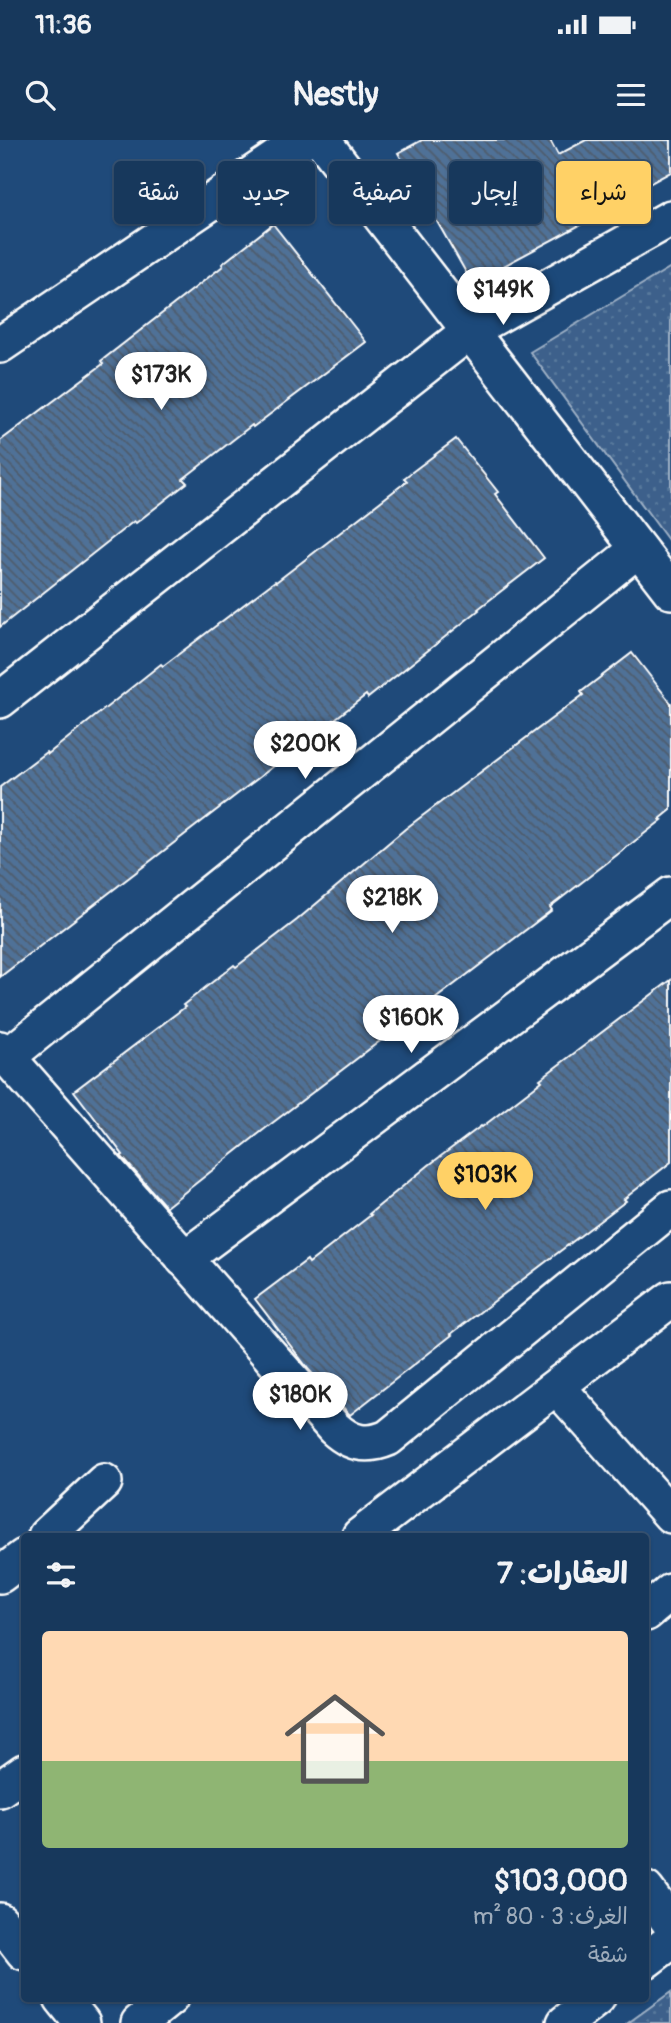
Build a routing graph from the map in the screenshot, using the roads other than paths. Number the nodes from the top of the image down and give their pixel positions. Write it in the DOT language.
graph roads {
  1 [pos="303,140"];
  2 [pos="321,140"];
  3 [pos="671,218"];
  4 [pos="471,330"];
  5 [pos="0,345"];
  6 [pos="638,550"];
  7 [pos="671,591"];
  8 [pos="0,700"];
  9 [pos="671,895"];
  10 [pos="4,1053"];
  11 [pos="671,1208"];
  12 [pos="184,1259"];
  13 [pos="671,1299"];
  14 [pos="558,1387"];
  15 [pos="104,1482"];
  16 [pos="671,1515"];
  17 [pos="49,1533"];
  18 [pos="364,1533"];
  19 [pos="21,1559"];
  20 [pos="0,1575"];
  21 [pos="671,1592"];
  22 [pos="649,1610"];
  23 [pos="21,1774"];
  24 [pos="0,1789"];
  25 [pos="649,1894"];
  26 [pos="0,1921"];
  27 [pos="671,1924"];
  28 [pos="671,1941"];
  29 [pos="21,1948"];
  30 [pos="649,1958"];
  31 [pos="65,2002"];
  32 [pos="165,2002"];
  33 [pos="592,2002"];
  34 [pos="82,2023"];
  35 [pos="139,2023"];
  36 [pos="565,2023"];
  1 -- 5 [label="street"];
  2 -- 4 [label="street"];
  3 -- 4 [label="street"];
  4 -- 6 [label="street"];
  4 -- 8 [label="street"];
  6 -- 7 [label="street"];
  6 -- 10 [label="street"];
  9 -- 12 [label="street"];
  10 -- 12 [label="street"];
  11 -- 12 [label="street"];
  13 -- 14 [label="street"];
  14 -- 16 [label="street"];
  14 -- 18 [label="street"];
  15 -- 17 [label="street"];
  19 -- 20 [label="street"];
  21 -- 22 [label="street"];
  23 -- 24 [label="street"];
  25 -- 27 [label="street"];
  26 -- 29 [label="street"];
  28 -- 30 [label="street"];
  31 -- 34 [label="street"];
  32 -- 35 [label="street"];
  33 -- 36 [label="street"];
}
